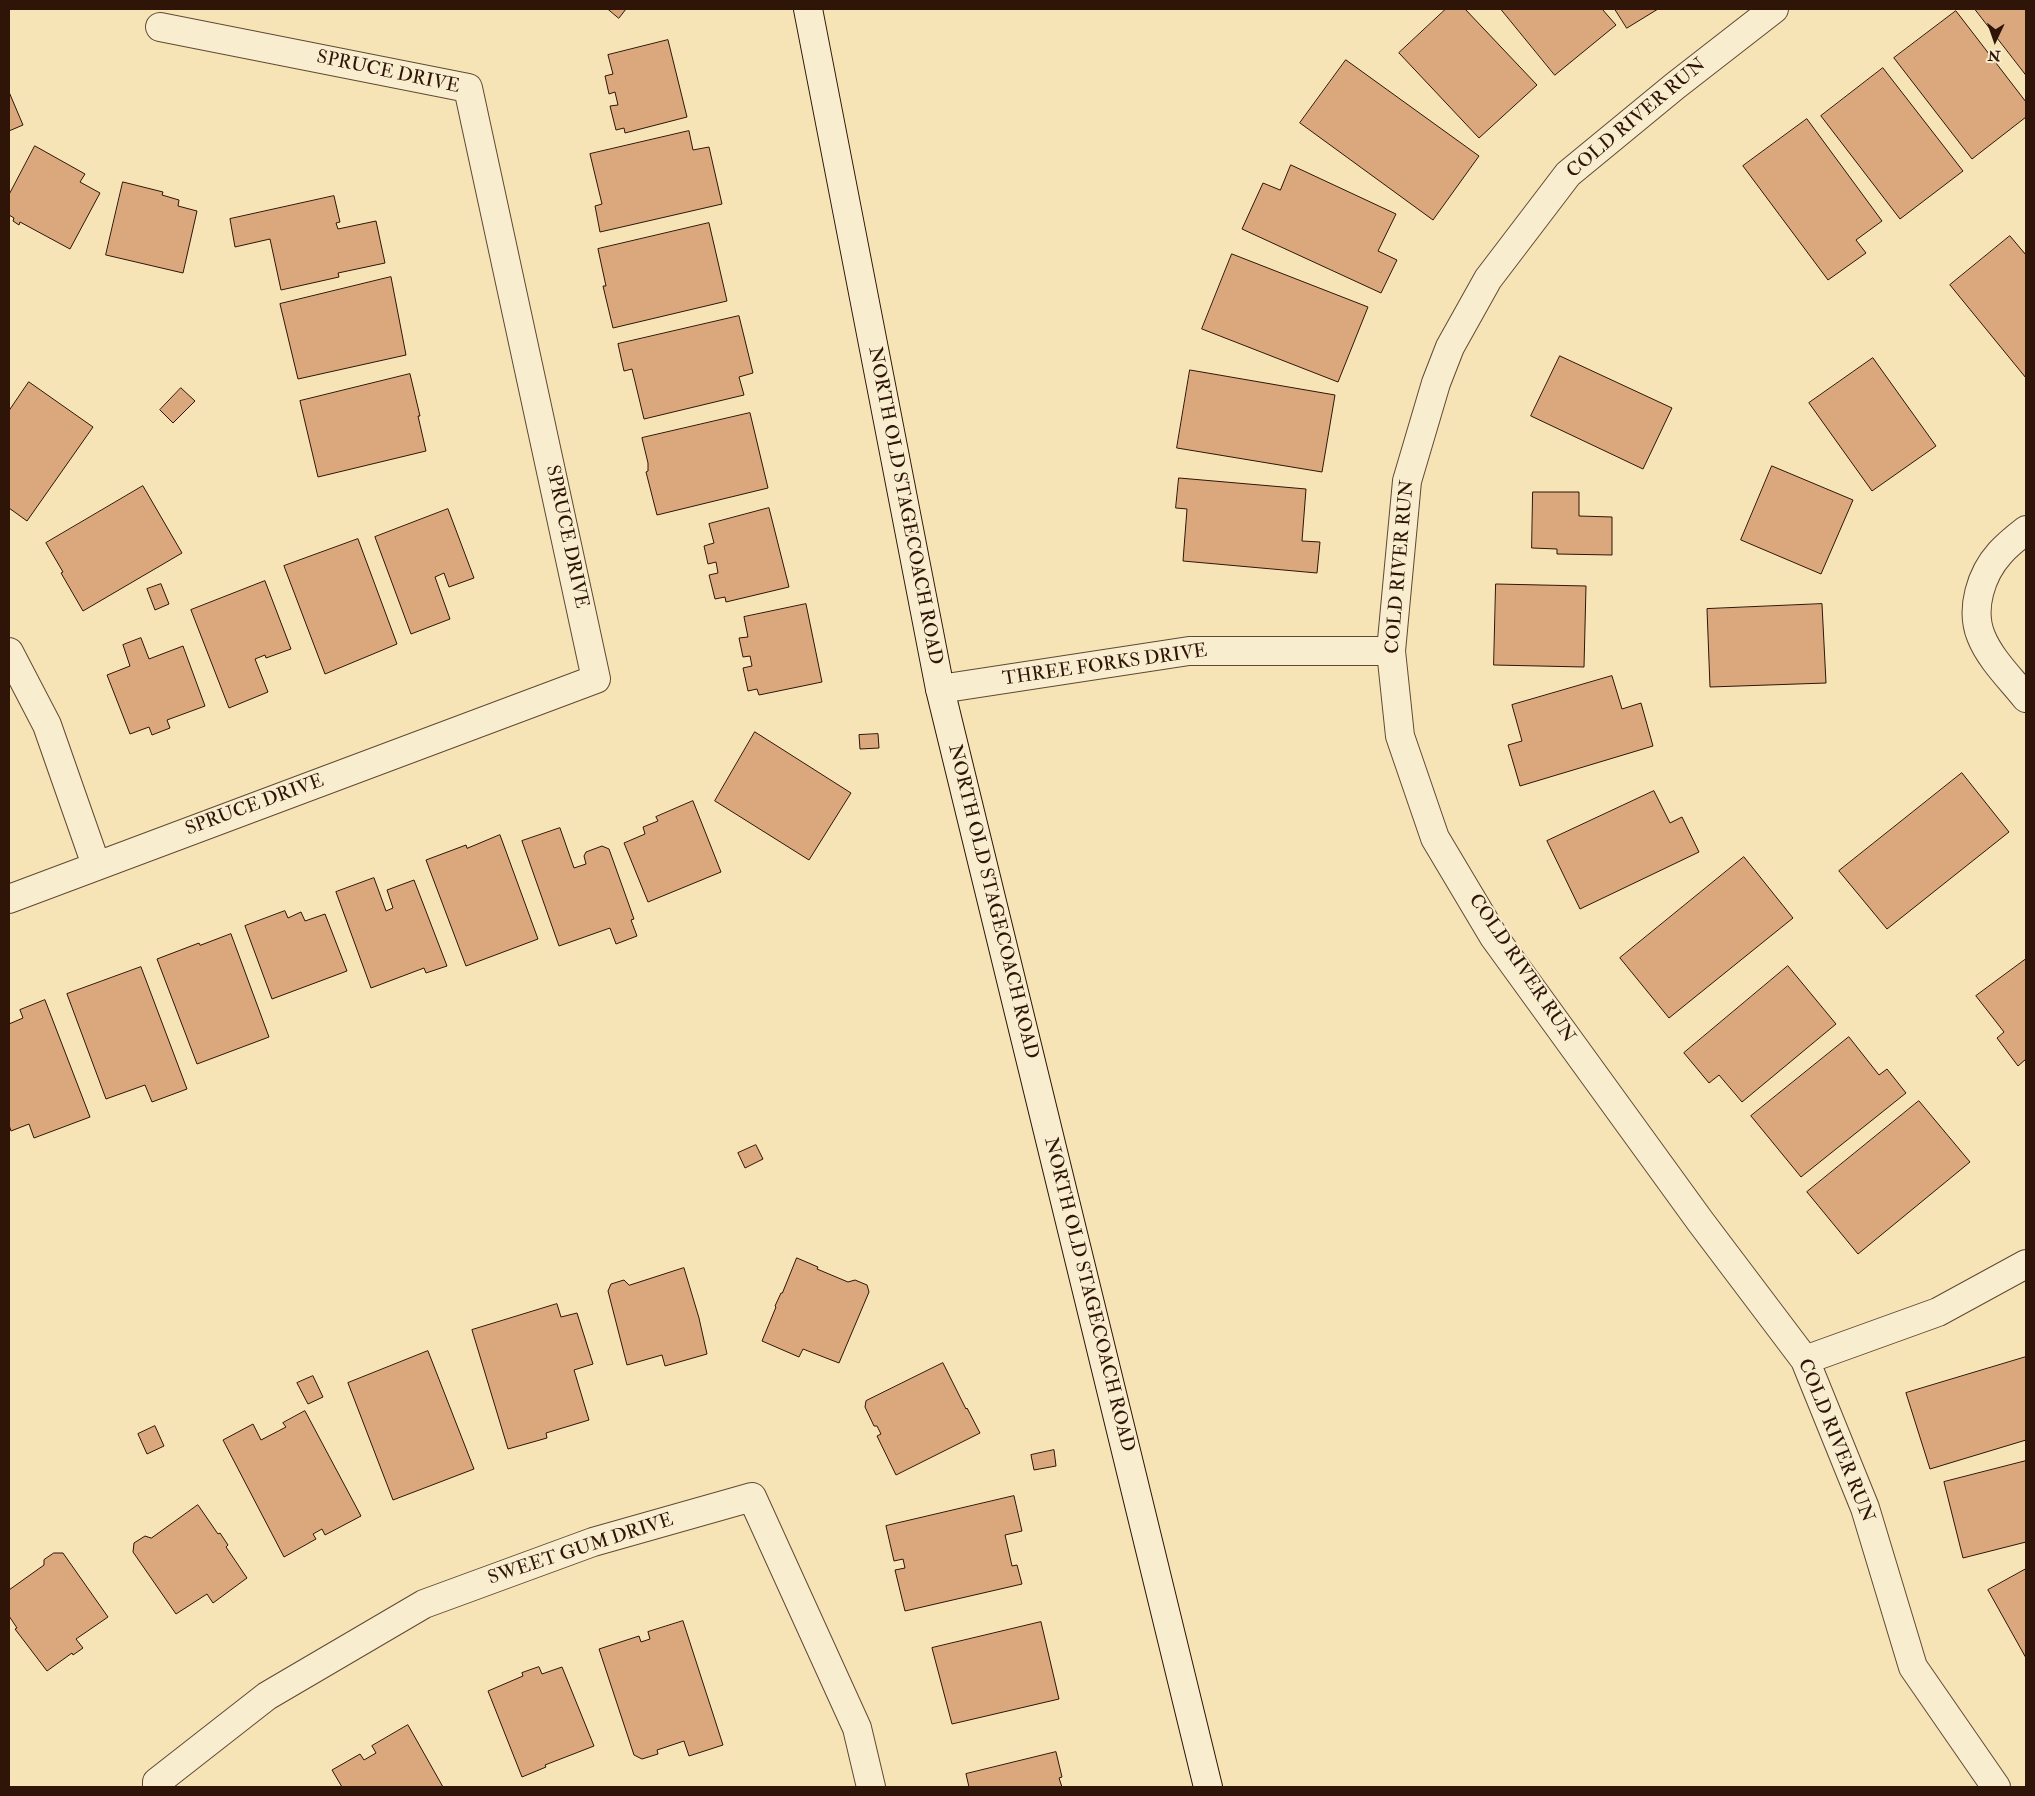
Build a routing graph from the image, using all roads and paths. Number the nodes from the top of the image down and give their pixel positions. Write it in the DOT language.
graph roads {
  1 [pos="808,9"];
  2 [pos="1774,9"];
  3 [pos="160,27"];
  4 [pos="2026,530"];
  5 [pos="1391,651"];
  6 [pos="9,652"];
  7 [pos="940,689"];
  8 [pos="2026,698"];
  9 [pos="96,865"];
  10 [pos="9,899"];
  11 [pos="2026,1264"];
  12 [pos="1806,1360"];
  13 [pos="156,1787"];
  14 [pos="871,1787"];
  15 [pos="1208,1787"];
  16 [pos="1996,1787"];
  1 -- 7 [label="street, NORTH OLD STAGECOACH ROAD"];
  2 -- 5 [label="street, COLD RIVER RUN"];
  3 -- 9 [label="street, SPRUCE DRIVE"];
  4 -- 8 [label="street"];
  5 -- 7 [label="street, THREE FORKS DRIVE"];
  5 -- 12 [label="street, COLD RIVER RUN"];
  6 -- 9 [label="street"];
  7 -- 15 [label="street, NORTH OLD STAGECOACH ROAD"];
  9 -- 10 [label="street, SPRUCE DRIVE"];
  11 -- 12 [label="street"];
  12 -- 16 [label="street, COLD RIVER RUN"];
  13 -- 14 [label="street, SWEET GUM DRIVE"];
}
